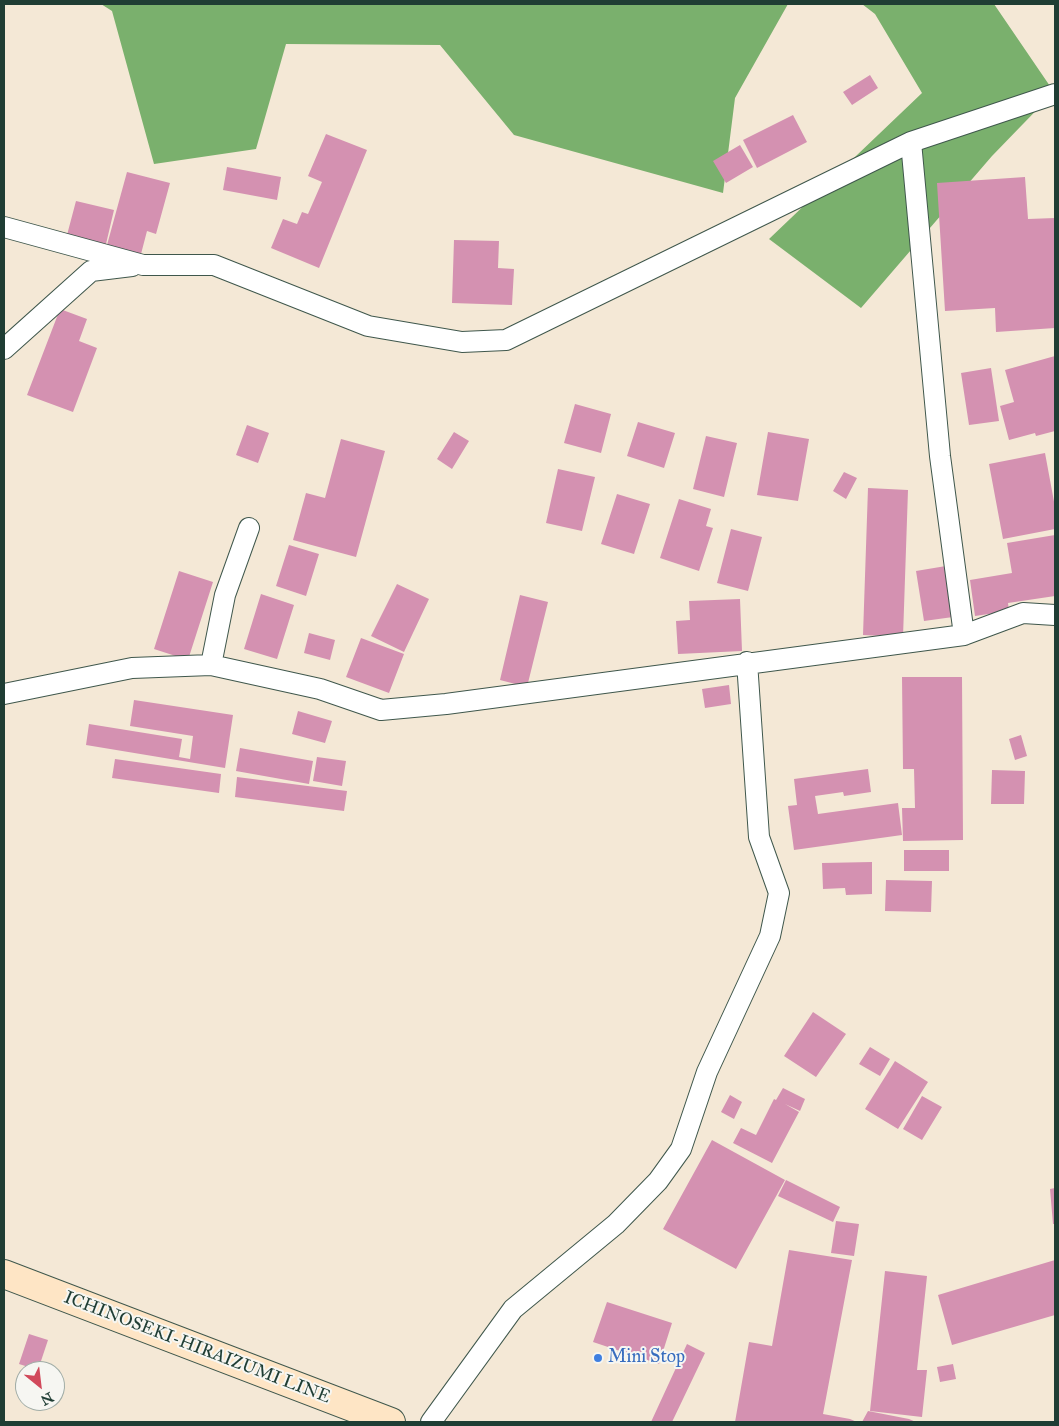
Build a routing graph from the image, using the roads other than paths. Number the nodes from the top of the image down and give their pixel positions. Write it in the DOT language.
graph roads {
  1 [pos="1055,94"];
  2 [pos="911,142"];
  3 [pos="4,227"];
  4 [pos="144,265"];
  5 [pos="4,349"];
  6 [pos="249,528"];
  7 [pos="1055,615"];
  8 [pos="964,634"];
  9 [pos="747,662"];
  10 [pos="211,665"];
  11 [pos="4,694"];
  12 [pos="4,1274"];
  13 [pos="391,1422"];
  14 [pos="431,1422"];
  1 -- 2 [label="street"];
  2 -- 4 [label="street"];
  2 -- 8 [label="street"];
  3 -- 4 [label="street"];
  4 -- 5 [label="street"];
  6 -- 10 [label="street"];
  7 -- 8 [label="street"];
  8 -- 9 [label="street"];
  9 -- 10 [label="street"];
  9 -- 14 [label="street"];
  10 -- 11 [label="street"];
  12 -- 13 [label="main road, ICHINOSEKI-HIRAIZUMI LINE"];
}
